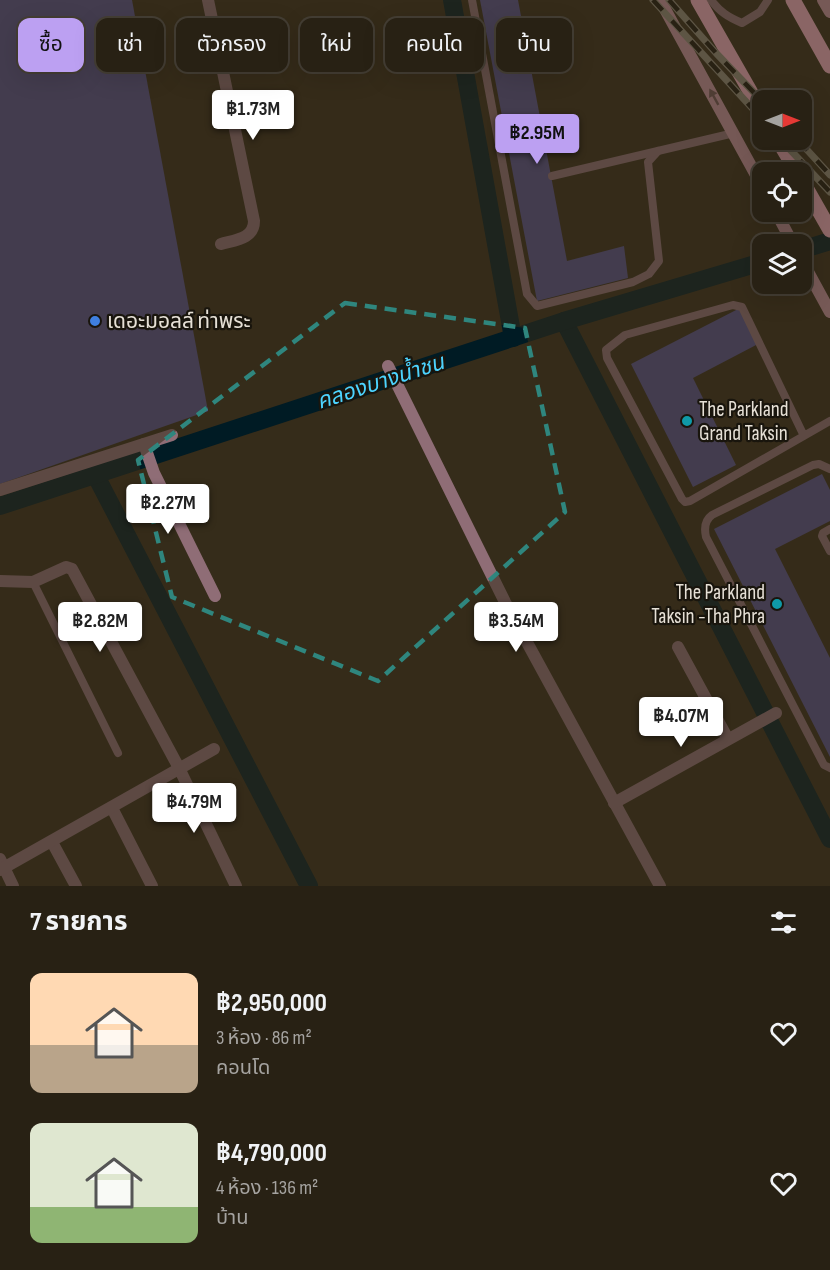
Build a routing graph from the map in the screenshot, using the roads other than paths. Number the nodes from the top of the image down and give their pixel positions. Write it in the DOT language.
graph roads {
  1 [pos="208,0"];
  2 [pos="472,0"];
  3 [pos="660,0"];
  4 [pos="698,0"];
  5 [pos="711,0"];
  6 [pos="768,0"];
  7 [pos="793,0"];
  8 [pos="823,0"];
  9 [pos="830,12"];
  10 [pos="830,66"];
  11 [pos="752,94"];
  12 [pos="734,133"];
  13 [pos="658,151"];
  14 [pos="752,167"];
  15 [pos="552,176"];
  16 [pos="515,184"];
  17 [pos="506,186"];
  18 [pos="812,198"];
  19 [pos="830,230"];
  20 [pos="221,244"];
  21 [pos="812,280"];
  22 [pos="830,312"];
  23 [pos="389,366"];
  24 [pos="830,421"];
  25 [pos="172,435"];
  26 [pos="804,436"];
  27 [pos="144,445"];
  28 [pos="830,469"];
  29 [pos="0,490"];
  30 [pos="830,529"];
  31 [pos="830,551"];
  32 [pos="0,581"];
  33 [pos="33,582"];
  34 [pos="215,596"];
  35 [pos="678,646"];
  36 [pos="776,713"];
  37 [pos="728,740"];
  38 [pos="214,749"];
  39 [pos="118,753"];
  40 [pos="179,768"];
  41 [pos="830,768"];
  42 [pos="614,802"];
  43 [pos="112,808"];
  44 [pos="52,842"];
  45 [pos="1,866"];
  46 [pos="13,886"];
  47 [pos="76,886"];
  48 [pos="152,886"];
  49 [pos="236,886"];
  50 [pos="660,886"];
  1 -- 20 [label="street"];
  2 -- 17 [label="lane"];
  12 -- 3 [label="main road, one-way"];
  4 -- 11 [label="main road"];
  5 -- 6 [label="lane"];
  7 -- 10 [label="main road"];
  8 -- 9 [label="main road"];
  12 -- 13 [label="lane"];
  12 -- 14 [label="main road"];
  13 -- 15 [label="lane"];
  13 -- 17 [label="lane"];
  16 -- 17 [label="lane"];
  18 -- 19 [label="main road"];
  21 -- 22 [label="main road"];
  23 -- 42 [label="street"];
  24 -- 26 [label="lane"];
  25 -- 27 [label="street"];
  26 -- 26 [label="lane"];
  27 -- 29 [label="street"];
  27 -- 34 [label="street"];
  28 -- 41 [label="lane"];
  30 -- 31 [label="lane"];
  32 -- 33 [label="street"];
  33 -- 39 [label="lane"];
  33 -- 40 [label="street"];
  35 -- 37 [label="street"];
  36 -- 37 [label="street"];
  37 -- 42 [label="street"];
  38 -- 40 [label="street"];
  40 -- 43 [label="street"];
  40 -- 49 [label="street"];
  42 -- 50 [label="street"];
  43 -- 44 [label="street"];
  43 -- 48 [label="street"];
  44 -- 45 [label="street"];
  44 -- 47 [label="street"];
  45 -- 46 [label="street"];
}
